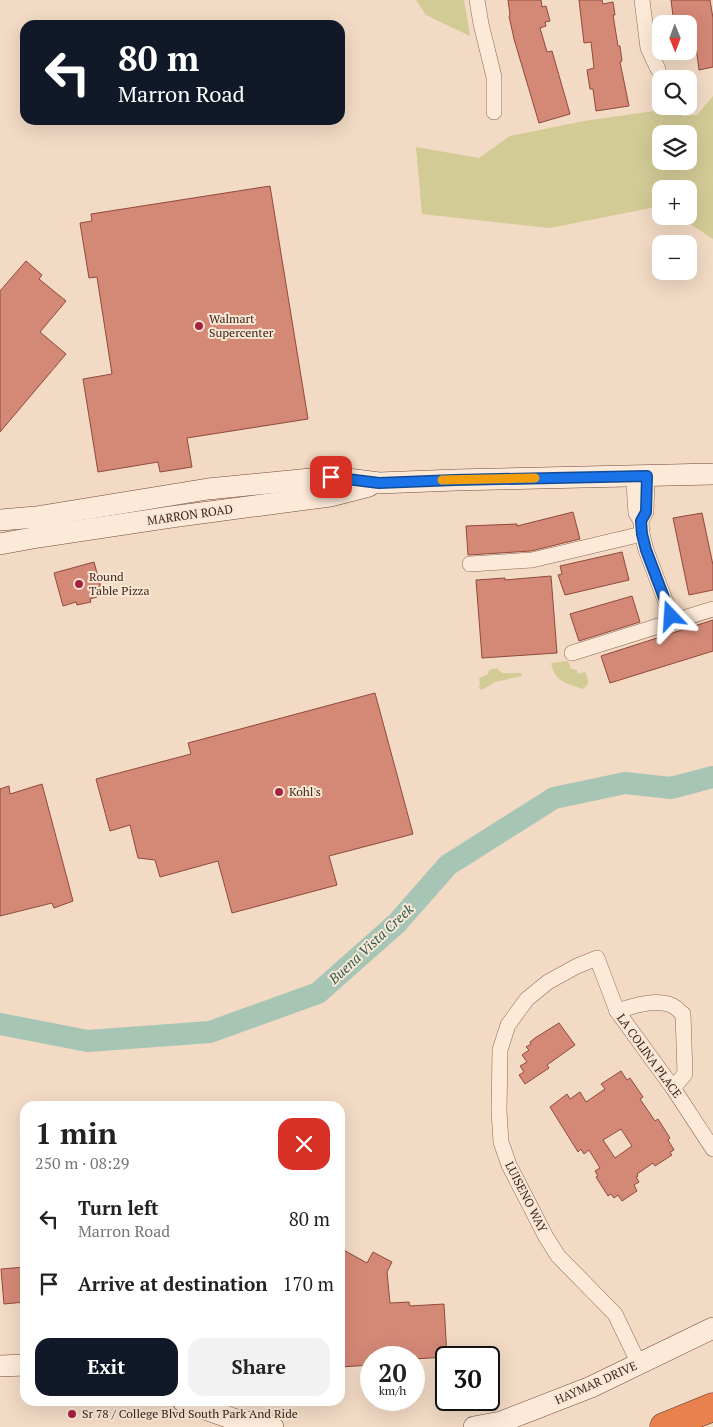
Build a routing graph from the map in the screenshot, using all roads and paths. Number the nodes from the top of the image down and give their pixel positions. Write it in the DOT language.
graph roads {
  1 [pos="477,0"];
  2 [pos="642,0"];
  3 [pos="658,69"];
  4 [pos="494,112"];
  5 [pos="713,474"];
  6 [pos="641,476"];
  7 [pos="379,483"];
  8 [pos="0,520"];
  9 [pos="641,527"];
  10 [pos="0,544"];
  11 [pos="470,564"];
  12 [pos="713,608"];
  13 [pos="674,621"];
  14 [pos="572,653"];
  15 [pos="598,958"];
  16 [pos="617,1011"];
  17 [pos="673,1088"];
  18 [pos="713,1149"];
  19 [pos="713,1328"];
  20 [pos="639,1364"];
  21 [pos="20,1365"];
  22 [pos="0,1366"];
  23 [pos="197,1406"];
  24 [pos="713,1407"];
  25 [pos="273,1427"];
  26 [pos="474,1427"];
  27 [pos="664,1427"];
  1 -- 4 [label="street"];
  2 -- 3 [label="street"];
  5 -- 6 [label="street, MARRON ROAD"];
  6 -- 7 [label="street, MARRON ROAD"];
  6 -- 9 [label="street"];
  7 -- 8 [label="street, MARRON ROAD"];
  7 -- 10 [label="street, MARRON ROAD"];
  9 -- 11 [label="street"];
  9 -- 13 [label="street"];
  12 -- 13 [label="street"];
  13 -- 14 [label="street"];
  15 -- 16 [label="street, LA COLINA PLACE"];
  15 -- 20 [label="street, LUISENO WAY"];
  16 -- 17 [label="street, LA COLINA PLACE"];
  16 -- 17 [label="street"];
  17 -- 18 [label="street, LA COLINA PLACE"];
  19 -- 20 [label="street, HAYMAR DRIVE"];
  20 -- 26 [label="street, HAYMAR DRIVE"];
  21 -- 22 [label="street"];
  23 -- 25 [label="street"];
  24 -- 27 [label="highway"];
}
